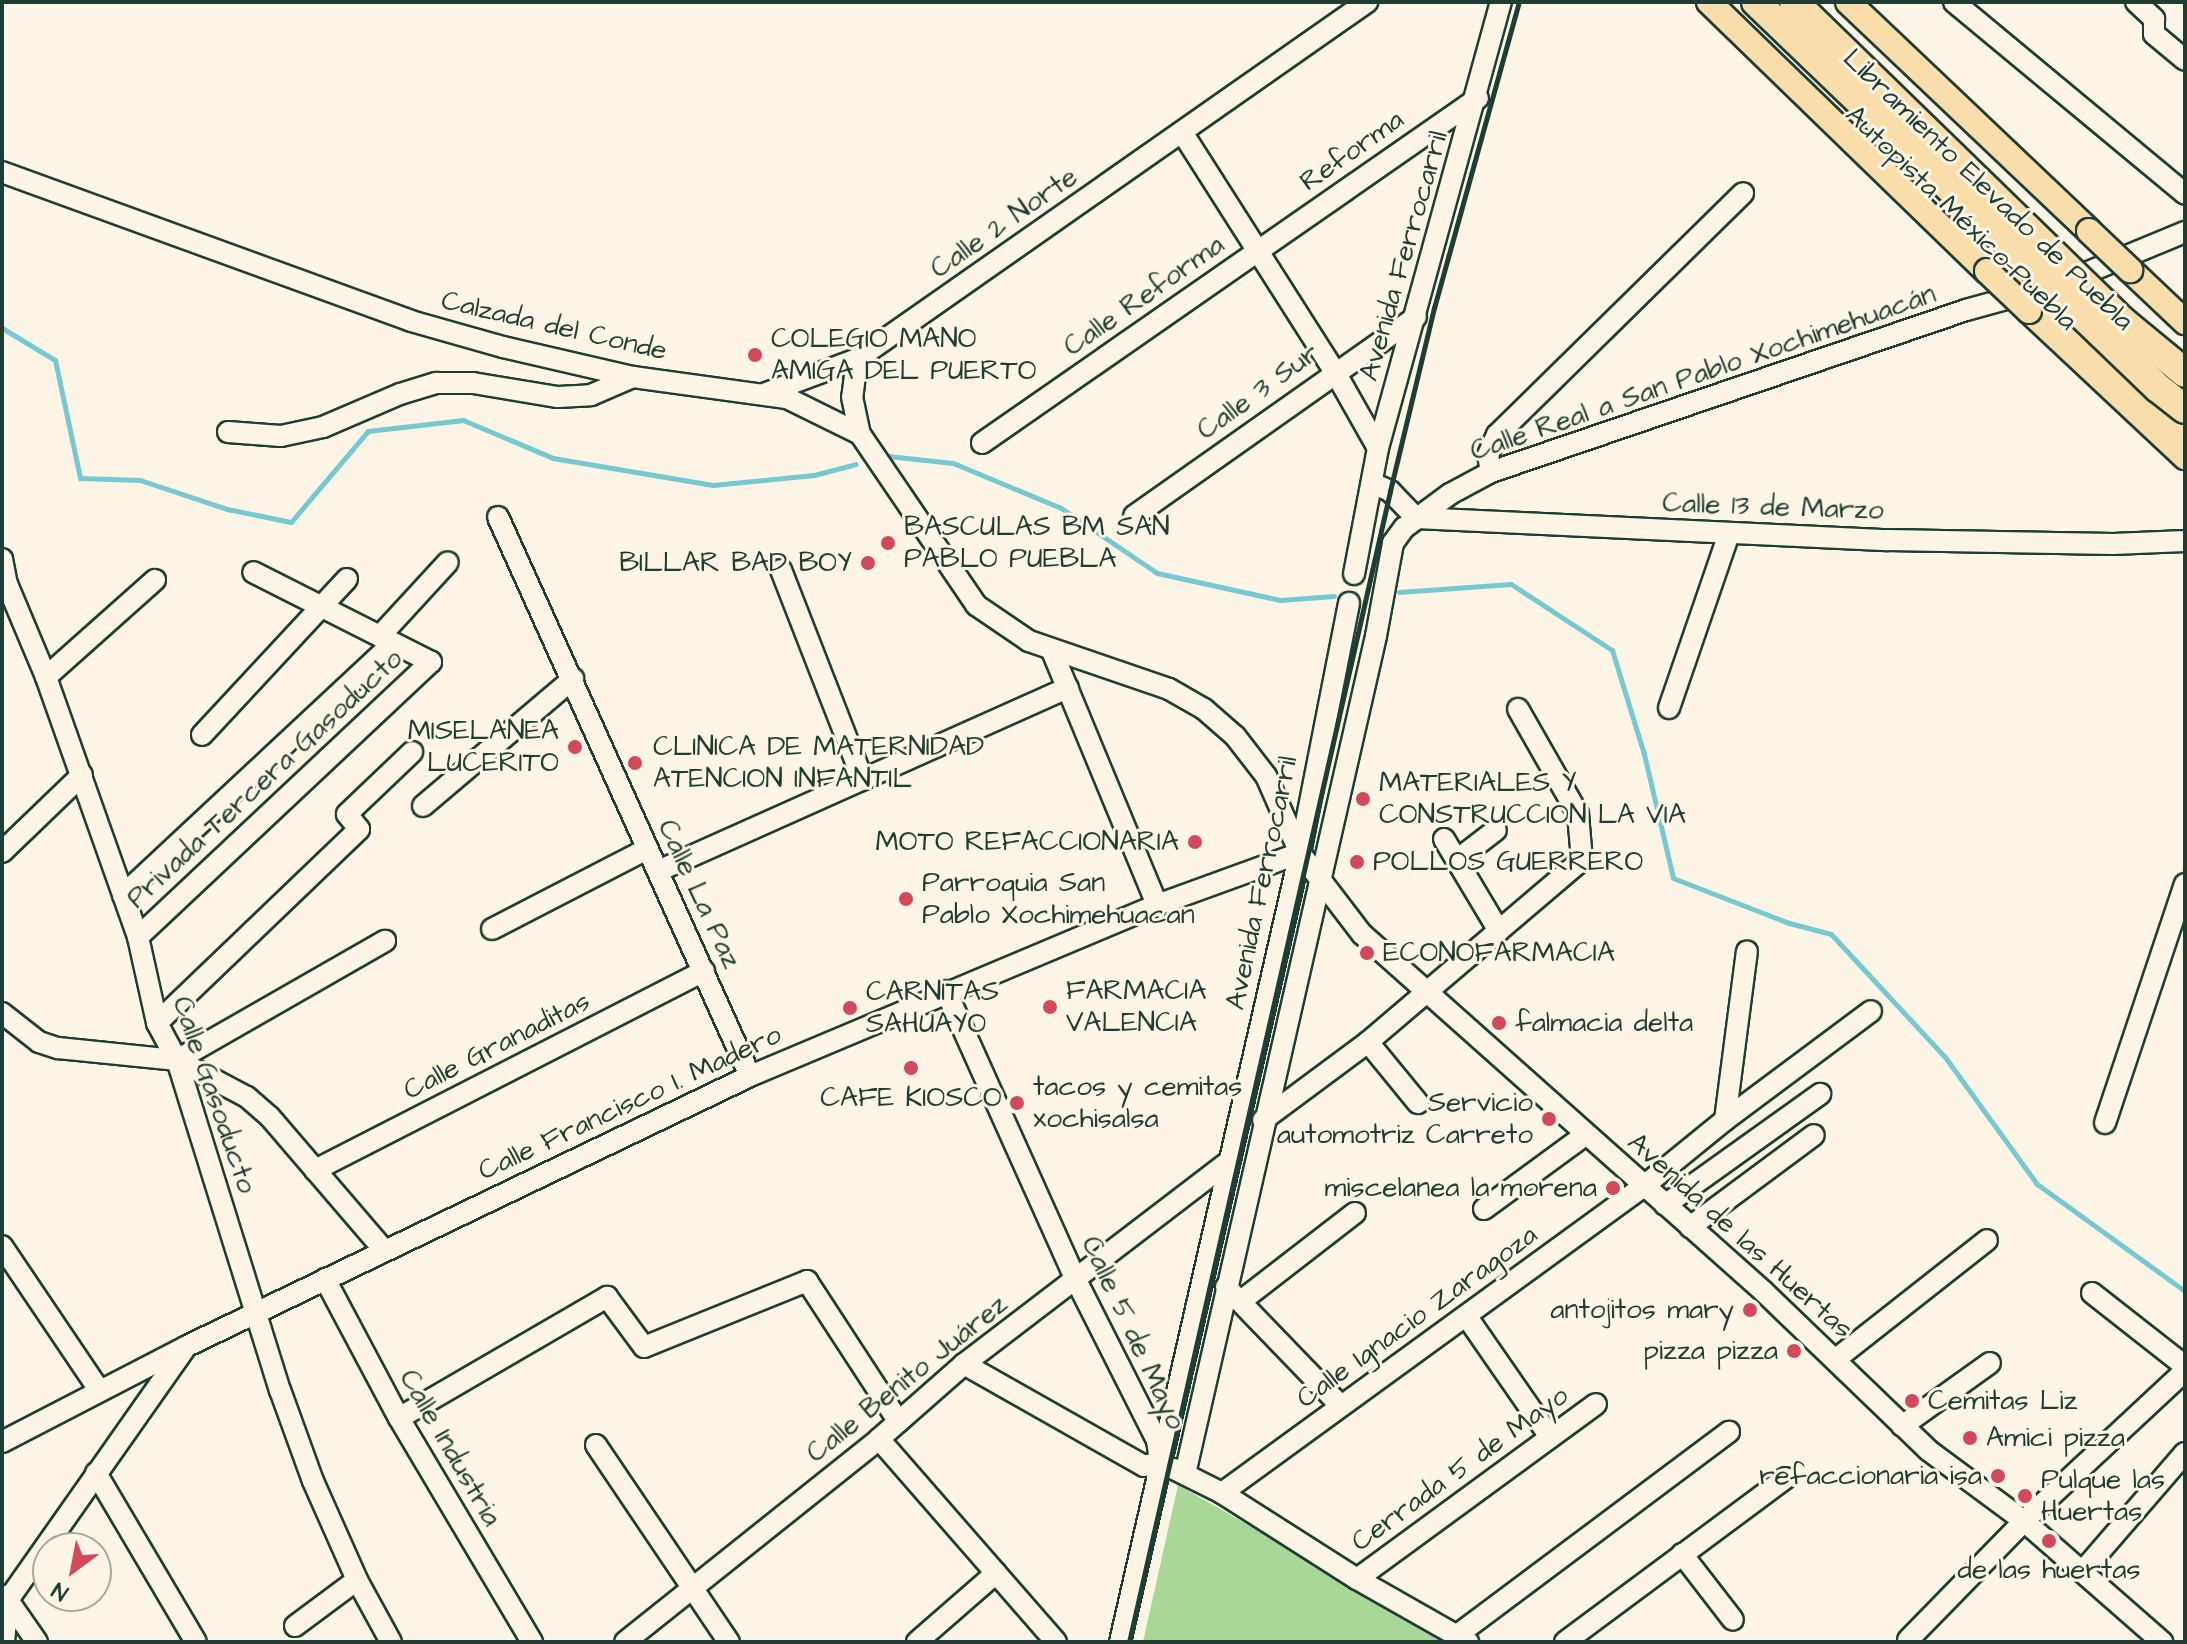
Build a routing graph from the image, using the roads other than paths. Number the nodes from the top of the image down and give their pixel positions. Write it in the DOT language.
graph roads {
  1 [pos="1367,2"];
  2 [pos="1501,2"];
  3 [pos="1709,2"];
  4 [pos="1740,2"];
  5 [pos="1756,2"];
  6 [pos="1794,2"];
  7 [pos="1807,2"];
  8 [pos="1848,2"];
  9 [pos="1954,2"];
  10 [pos="2136,2"];
  11 [pos="2185,60"];
  12 [pos="1478,98"];
  13 [pos="1182,132"];
  14 [pos="2,172"];
  15 [pos="1743,193"];
  16 [pos="2185,194"];
  17 [pos="2185,232"];
  18 [pos="1259,250"];
  19 [pos="2048,303"];
  20 [pos="1416,317"];
  21 [pos="2185,322"];
  22 [pos="857,359"];
  23 [pos="1335,372"];
  24 [pos="2185,375"];
  25 [pos="633,377"];
  26 [pos="766,393"];
  27 [pos="2185,409"];
  28 [pos="228,432"];
  29 [pos="2185,432"];
  30 [pos="860,434"];
  31 [pos="982,443"];
  32 [pos="1378,448"];
  33 [pos="2185,457"];
  34 [pos="1491,472"];
  35 [pos="1372,483"];
  36 [pos="1134,516"];
  37 [pos="498,517"];
  38 [pos="1416,518"];
  39 [pos="1729,534"];
  40 [pos="2185,541"];
  41 [pos="2,559"];
  42 [pos="448,562"];
  43 [pos="781,570"];
  44 [pos="253,572"];
  45 [pos="1354,574"];
  46 [pos="347,579"];
  47 [pos="155,580"];
  48 [pos="1349,603"];
  49 [pos="323,607"];
  50 [pos="387,639"];
  51 [pos="1052,651"];
  52 [pos="46,677"];
  53 [pos="573,679"];
  54 [pos="1068,688"];
  55 [pos="1669,708"];
  56 [pos="1518,709"];
  57 [pos="202,735"];
  58 [pos="412,752"];
  59 [pos="82,775"];
  60 [pos="863,780"];
  61 [pos="423,806"];
  62 [pos="1496,830"];
  63 [pos="1444,839"];
  64 [pos="647,849"];
  65 [pos="2,852"];
  66 [pos="1300,853"];
  67 [pos="1457,860"];
  68 [pos="658,871"];
  69 [pos="1319,879"];
  70 [pos="2185,884"];
  71 [pos="123,895"];
  72 [pos="1157,905"];
  73 [pos="492,929"];
  74 [pos="1499,931"];
  75 [pos="138,937"];
  76 [pos="385,941"];
  77 [pos="1747,951"];
  78 [pos="704,971"];
  79 [pos="946,991"];
  80 [pos="1428,992"];
  81 [pos="1871,1011"];
  82 [pos="2,1013"];
  83 [pos="157,1023"];
  84 [pos="1368,1042"];
  85 [pos="177,1060"];
  86 [pos="750,1076"];
  87 [pos="1820,1094"];
  88 [pos="1418,1103"];
  89 [pos="1263,1120"];
  90 [pos="1725,1120"];
  91 [pos="2105,1123"];
  92 [pos="1585,1135"];
  93 [pos="1814,1135"];
  94 [pos="1227,1163"];
  95 [pos="315,1170"];
  96 [pos="1644,1186"];
  97 [pos="1665,1205"];
  98 [pos="1484,1209"];
  99 [pos="1355,1213"];
  100 [pos="1690,1227"];
  101 [pos="1987,1240"];
  102 [pos="2,1246"];
  103 [pos="384,1250"];
  104 [pos="1075,1278"];
  105 [pos="325,1279"];
  106 [pos="2092,1293"];
  107 [pos="1233,1294"];
  108 [pos="256,1313"];
  109 [pos="1467,1317"];
  110 [pos="187,1346"];
  111 [pos="1836,1359"];
  112 [pos="1990,1363"];
  113 [pos="964,1364"];
  114 [pos="2185,1368"];
  115 [pos="99,1390"];
  116 [pos="1596,1404"];
  117 [pos="1341,1406"];
  118 [pos="399,1418"];
  119 [pos="899,1422"];
  120 [pos="1902,1426"];
  121 [pos="1729,1432"];
  122 [pos="1550,1437"];
  123 [pos="879,1439"];
  124 [pos="2,1442"];
  125 [pos="596,1445"];
  126 [pos="2185,1453"];
  127 [pos="1160,1462"];
  128 [pos="96,1473"];
  129 [pos="1185,1474"];
  130 [pos="1786,1478"];
  131 [pos="1222,1493"];
  132 [pos="2024,1521"];
  133 [pos="1682,1554"];
  134 [pos="2083,1571"];
  135 [pos="996,1573"];
  136 [pos="1357,1579"];
  137 [pos="357,1580"];
  138 [pos="691,1589"];
  139 [pos="5,1596"];
  140 [pos="1733,1620"];
  141 [pos="295,1626"];
  142 [pos="1462,1639"];
  143 [pos="1905,1641"];
  144 [pos="4,1642"];
  145 [pos="37,1642"];
  146 [pos="196,1642"];
  147 [pos="391,1642"];
  148 [pos="532,1642"];
  149 [pos="625,1642"];
  150 [pos="729,1642"];
  151 [pos="917,1642"];
  152 [pos="1056,1642"];
  153 [pos="1120,1642"];
  154 [pos="1565,1642"];
  155 [pos="2162,1642"];
  1 -- 13 [label="street, Calle 2 Norte"];
  2 -- 12 [label="street, Avenida Ferrocarril"];
  3 -- 19 [label="main road, bridge"];
  4 -- 19 [label="highway, Autopista México-Puebla"];
  5 -- 27 [label="highway, Libramiento Elevado de Puebla, bridge"];
  6 -- 24 [label="highway, Libramiento Elevado de Puebla, bridge"];
  7 -- 24 [label="highway, Autopista México-Puebla"];
  8 -- 21 [label="main road, bridge"];
  9 -- 16 [label="street"];
  10 -- 11 [label="street"];
  12 -- 18 [label="street, Reforma"];
  12 -- 20 [label="street, Avenida Ferrocarril"];
  13 -- 18 [label="street"];
  13 -- 22 [label="street, Calle 2 Norte"];
  14 -- 25 [label="street, Calzada del Conde"];
  15 -- 34 [label="street"];
  17 -- 19 [label="street, Calle Real a San Pablo Xochimehuacán"];
  18 -- 23 [label="street"];
  18 -- 31 [label="street, Calle Reforma"];
  19 -- 29 [label="highway, Autopista México-Puebla"];
  19 -- 33 [label="main road"];
  19 -- 34 [label="street, Calle Real a San Pablo Xochimehuacán"];
  20 -- 23 [label="street, Calle 3 Sur"];
  20 -- 32 [label="street, Avenida Ferrocarril"];
  22 -- 26 [label="street, Calle 2 Norte"];
  22 -- 30 [label="street"];
  23 -- 32 [label="street"];
  23 -- 36 [label="street, Calle 3 Sur"];
  25 -- 26 [label="street, Calzada del Conde"];
  25 -- 28 [label="street"];
  26 -- 30 [label="street, Calzada del Conde"];
  30 -- 51 [label="street, Calzada del Conde"];
  32 -- 35 [label="street, Avenida Ferrocarril"];
  34 -- 38 [label="street, Calle Real a San Pablo Xochimehuacán"];
  35 -- 38 [label="street"];
  35 -- 45 [label="street, Avenida Ferrocarril"];
  37 -- 53 [label="street, Calle La Paz"];
  38 -- 39 [label="street, Calle 13 de Marzo"];
  38 -- 69 [label="street, Calle Real a San Pablo Xochimehuacán"];
  39 -- 40 [label="street, Calle 13 de Marzo"];
  39 -- 55 [label="street"];
  41 -- 52 [label="street, Calle Gasoducto"];
  42 -- 50 [label="street"];
  43 -- 60 [label="street"];
  44 -- 49 [label="street"];
  46 -- 49 [label="street"];
  47 -- 52 [label="street"];
  48 -- 66 [label="street, Avenida Ferrocarril"];
  49 -- 50 [label="street"];
  49 -- 57 [label="street"];
  50 -- 71 [label="street"];
  50 -- 75 [label="street, Privada Tercera Gasoducto"];
  51 -- 54 [label="street"];
  51 -- 66 [label="street, Calzada del Conde"];
  52 -- 59 [label="street, Calle Gasoducto"];
  53 -- 61 [label="street"];
  53 -- 64 [label="street, Calle La Paz"];
  54 -- 60 [label="street"];
  54 -- 72 [label="street"];
  56 -- 74 [label="street"];
  58 -- 83 [label="street"];
  59 -- 65 [label="street"];
  59 -- 71 [label="street, Calle Gasoducto"];
  60 -- 68 [label="street"];
  62 -- 67 [label="street"];
  63 -- 67 [label="street"];
  64 -- 68 [label="street, Calle La Paz"];
  64 -- 73 [label="street"];
  66 -- 69 [label="street, Avenida de las Huertas"];
  66 -- 72 [label="street, Calle Francisco I. Madero"];
  66 -- 94 [label="street, Avenida Ferrocarril"];
  67 -- 74 [label="street"];
  68 -- 78 [label="street, Calle La Paz"];
  69 -- 80 [label="street, Avenida de las Huertas"];
  69 -- 89 [label="street, Calle Real a San Pablo Xochimehuacán"];
  70 -- 91 [label="street"];
  71 -- 75 [label="street, Calle Gasoducto"];
  72 -- 79 [label="street, Calle Francisco I. Madero"];
  74 -- 80 [label="street"];
  75 -- 83 [label="street, Calle Gasoducto"];
  76 -- 85 [label="street"];
  77 -- 90 [label="street"];
  78 -- 86 [label="street, Calle La Paz"];
  78 -- 95 [label="street, Calle Granaditas"];
  79 -- 86 [label="street, Calle Francisco I. Madero"];
  79 -- 104 [label="street, Calle 5 de Mayo"];
  80 -- 84 [label="street"];
  80 -- 92 [label="street, Avenida de las Huertas"];
  81 -- 90 [label="street, Calle Ignacio Zaragoza"];
  82 -- 85 [label="street"];
  83 -- 85 [label="street, Calle Gasoducto"];
  84 -- 88 [label="street"];
  84 -- 89 [label="street"];
  85 -- 95 [label="street"];
  85 -- 108 [label="street, Calle Gasoducto"];
  86 -- 103 [label="street, Calle Francisco I. Madero"];
  87 -- 97 [label="street"];
  89 -- 107 [label="street, Calle Real a San Pablo Xochimehuacán"];
  90 -- 96 [label="street, Calle Ignacio Zaragoza"];
  92 -- 96 [label="street, Avenida de las Huertas"];
  92 -- 98 [label="street"];
  93 -- 100 [label="street"];
  94 -- 104 [label="street, Calle Benito Juárez"];
  94 -- 127 [label="street, Avenida Ferrocarril"];
  95 -- 103 [label="street"];
  96 -- 97 [label="street, Avenida de las Huertas"];
  96 -- 109 [label="street, Calle Ignacio Zaragoza"];
  97 -- 100 [label="street, Avenida de las Huertas"];
  99 -- 107 [label="street"];
  100 -- 111 [label="street, Avenida de las Huertas"];
  101 -- 111 [label="street"];
  102 -- 115 [label="street"];
  103 -- 105 [label="street, Calle Francisco I. Madero"];
  104 -- 113 [label="street, Calle Benito Juárez"];
  104 -- 127 [label="street, Calle 5 de Mayo"];
  105 -- 108 [label="street, Calle Francisco I. Madero"];
  105 -- 118 [label="street, Calle Industria"];
  106 -- 114 [label="street"];
  107 -- 117 [label="street"];
  107 -- 129 [label="street, Calle Real a San Pablo Xochimehuacán"];
  108 -- 110 [label="street, Calle Francisco I. Madero"];
  108 -- 137 [label="street, Calle Gasoducto"];
  109 -- 117 [label="street, Calle Ignacio Zaragoza"];
  109 -- 122 [label="street"];
  110 -- 115 [label="street, Calle Francisco I. Madero"];
  110 -- 128 [label="street"];
  111 -- 120 [label="street, Avenida de las Huertas"];
  112 -- 120 [label="street"];
  113 -- 119 [label="street, Calle Benito Juárez"];
  113 -- 127 [label="street"];
  114 -- 132 [label="street"];
  115 -- 124 [label="street, Calle Francisco I. Madero"];
  116 -- 122 [label="street, Cerrada 5 de Mayo"];
  117 -- 131 [label="street, Calle Ignacio Zaragoza"];
  118 -- 119 [label="street"];
  118 -- 148 [label="street, Calle Industria"];
  119 -- 123 [label="street, Calle Benito Juárez"];
  120 -- 132 [label="street, Avenida de las Huertas"];
  121 -- 142 [label="street"];
  122 -- 136 [label="street, Cerrada 5 de Mayo"];
  123 -- 135 [label="street"];
  123 -- 138 [label="street, Calle Benito Juárez"];
  125 -- 138 [label="street"];
  126 -- 134 [label="street"];
  127 -- 129 [label="street, Calle 5 de Mayo"];
  127 -- 153 [label="street, Avenida Ferrocarril"];
  128 -- 139 [label="street"];
  128 -- 146 [label="street"];
  129 -- 131 [label="street, Calle 5 de Mayo"];
  130 -- 133 [label="street"];
  131 -- 136 [label="street, Calle 5 de Mayo"];
  132 -- 134 [label="street, Avenida de las Huertas"];
  132 -- 143 [label="street"];
  133 -- 140 [label="street"];
  133 -- 154 [label="street"];
  134 -- 155 [label="street, Avenida de las Huertas"];
  135 -- 151 [label="street"];
  135 -- 152 [label="street"];
  136 -- 142 [label="street, Calle 5 de Mayo"];
  137 -- 141 [label="street"];
  137 -- 147 [label="street, Calle Gasoducto"];
  138 -- 149 [label="street, Calle Benito Juárez"];
  138 -- 150 [label="street"];
  139 -- 144 [label="street"];
  139 -- 145 [label="street"];
}
